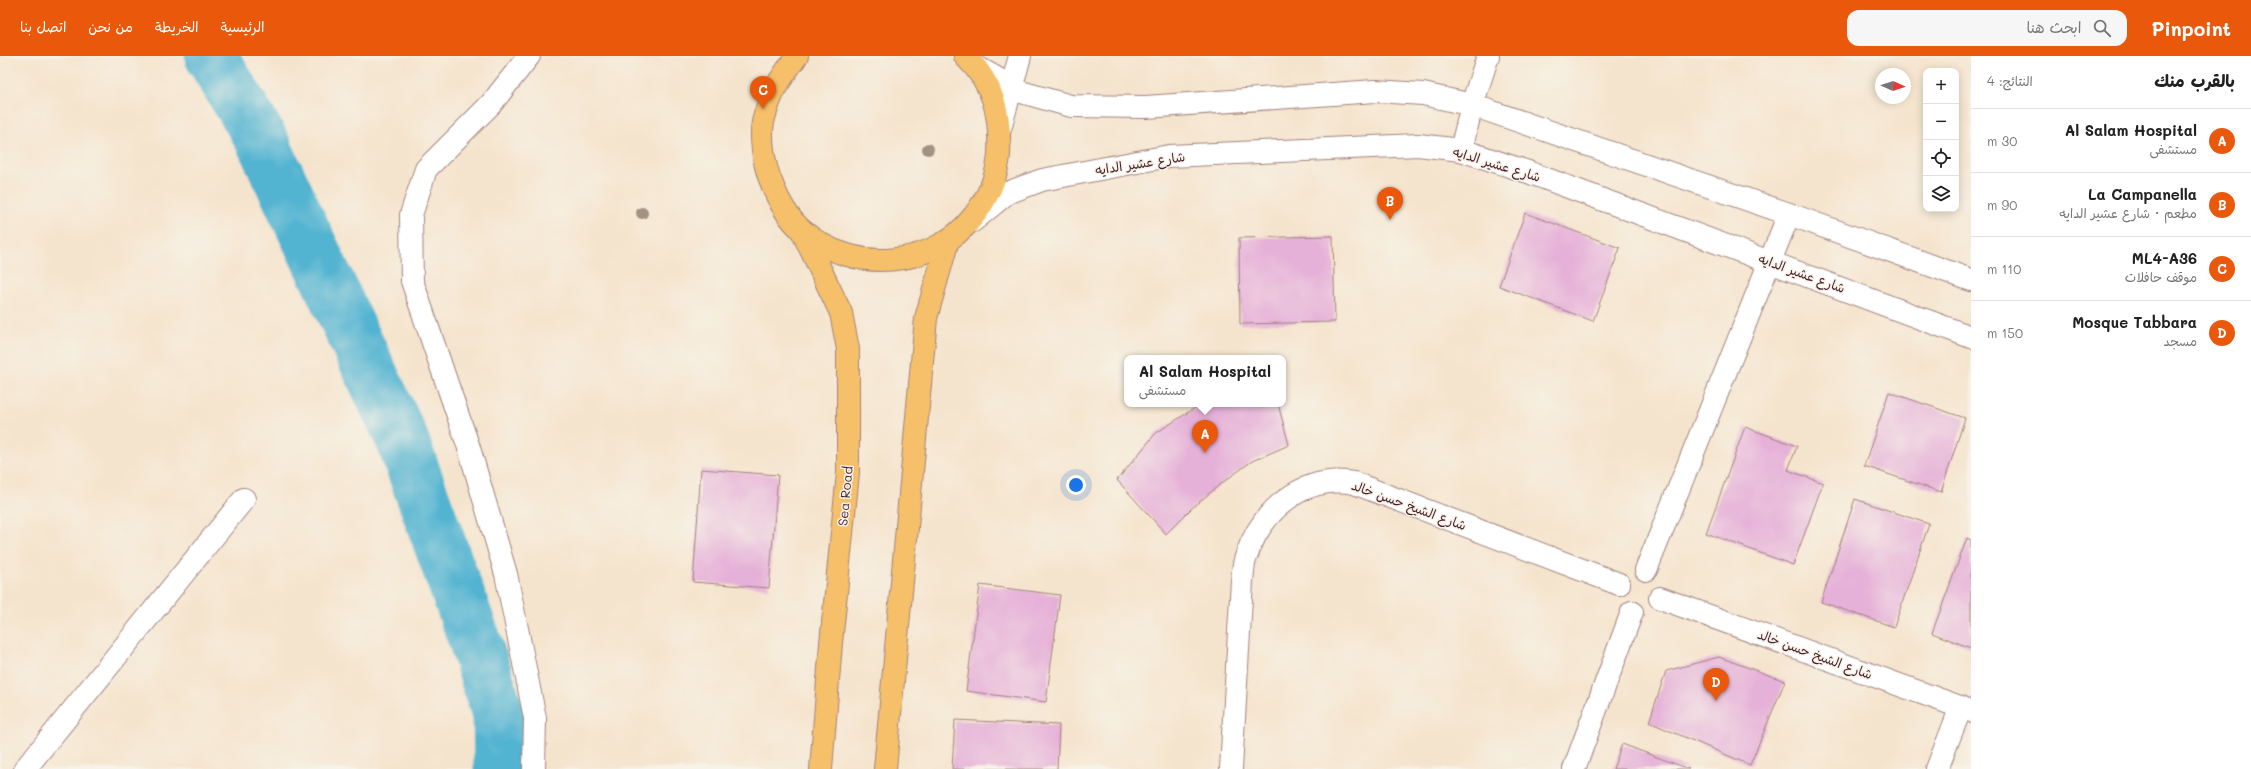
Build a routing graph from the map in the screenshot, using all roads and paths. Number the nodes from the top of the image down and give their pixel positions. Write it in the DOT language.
graph roads {
  1 [pos="529,56"];
  2 [pos="797,56"];
  3 [pos="1020,56"];
  4 [pos="1488,56"];
  5 [pos="970,61"];
  6 [pos="1012,87"];
  7 [pos="1472,105"];
  8 [pos="1000,130"];
  9 [pos="1461,150"];
  10 [pos="1789,214"];
  11 [pos="802,231"];
  12 [pos="956,234"];
  13 [pos="1770,261"];
  14 [pos="1971,280"];
  15 [pos="1971,336"];
  16 [pos="244,499"];
  17 [pos="1646,570"];
  18 [pos="1619,584"];
  19 [pos="1660,598"];
  20 [pos="1632,612"];
  21 [pos="1966,709"];
  22 [pos="25,769"];
  23 [pos="534,769"];
  24 [pos="821,769"];
  25 [pos="885,769"];
  26 [pos="1231,769"];
  27 [pos="1574,769"];
  28 [pos="1937,769"];
  1 -- 23 [label="street"];
  2 -- 11 [label="highway"];
  3 -- 6 [label="street"];
  4 -- 7 [label="street"];
  5 -- 6 [label="street"];
  5 -- 8 [label="highway"];
  6 -- 7 [label="street"];
  6 -- 8 [label="street"];
  7 -- 9 [label="street"];
  7 -- 10 [label="street"];
  8 -- 12 [label="highway"];
  9 -- 12 [label="street, شارع عشير الدايه"];
  9 -- 13 [label="street, شارع عشير الدايه"];
  10 -- 13 [label="street"];
  10 -- 14 [label="street"];
  11 -- 12 [label="highway"];
  11 -- 24 [label="highway, Sea Road"];
  12 -- 25 [label="highway"];
  13 -- 15 [label="street, شارع عشير الدايه"];
  13 -- 17 [label="street"];
  16 -- 22 [label="street"];
  17 -- 18 [label="street"];
  17 -- 19 [label="street"];
  18 -- 20 [label="street"];
  18 -- 26 [label="street, شارع الشيخ حسن خالد"];
  19 -- 20 [label="street"];
  19 -- 21 [label="street, شارع الشيخ حسن خالد"];
  20 -- 27 [label="street"];
  21 -- 28 [label="street"];
}
